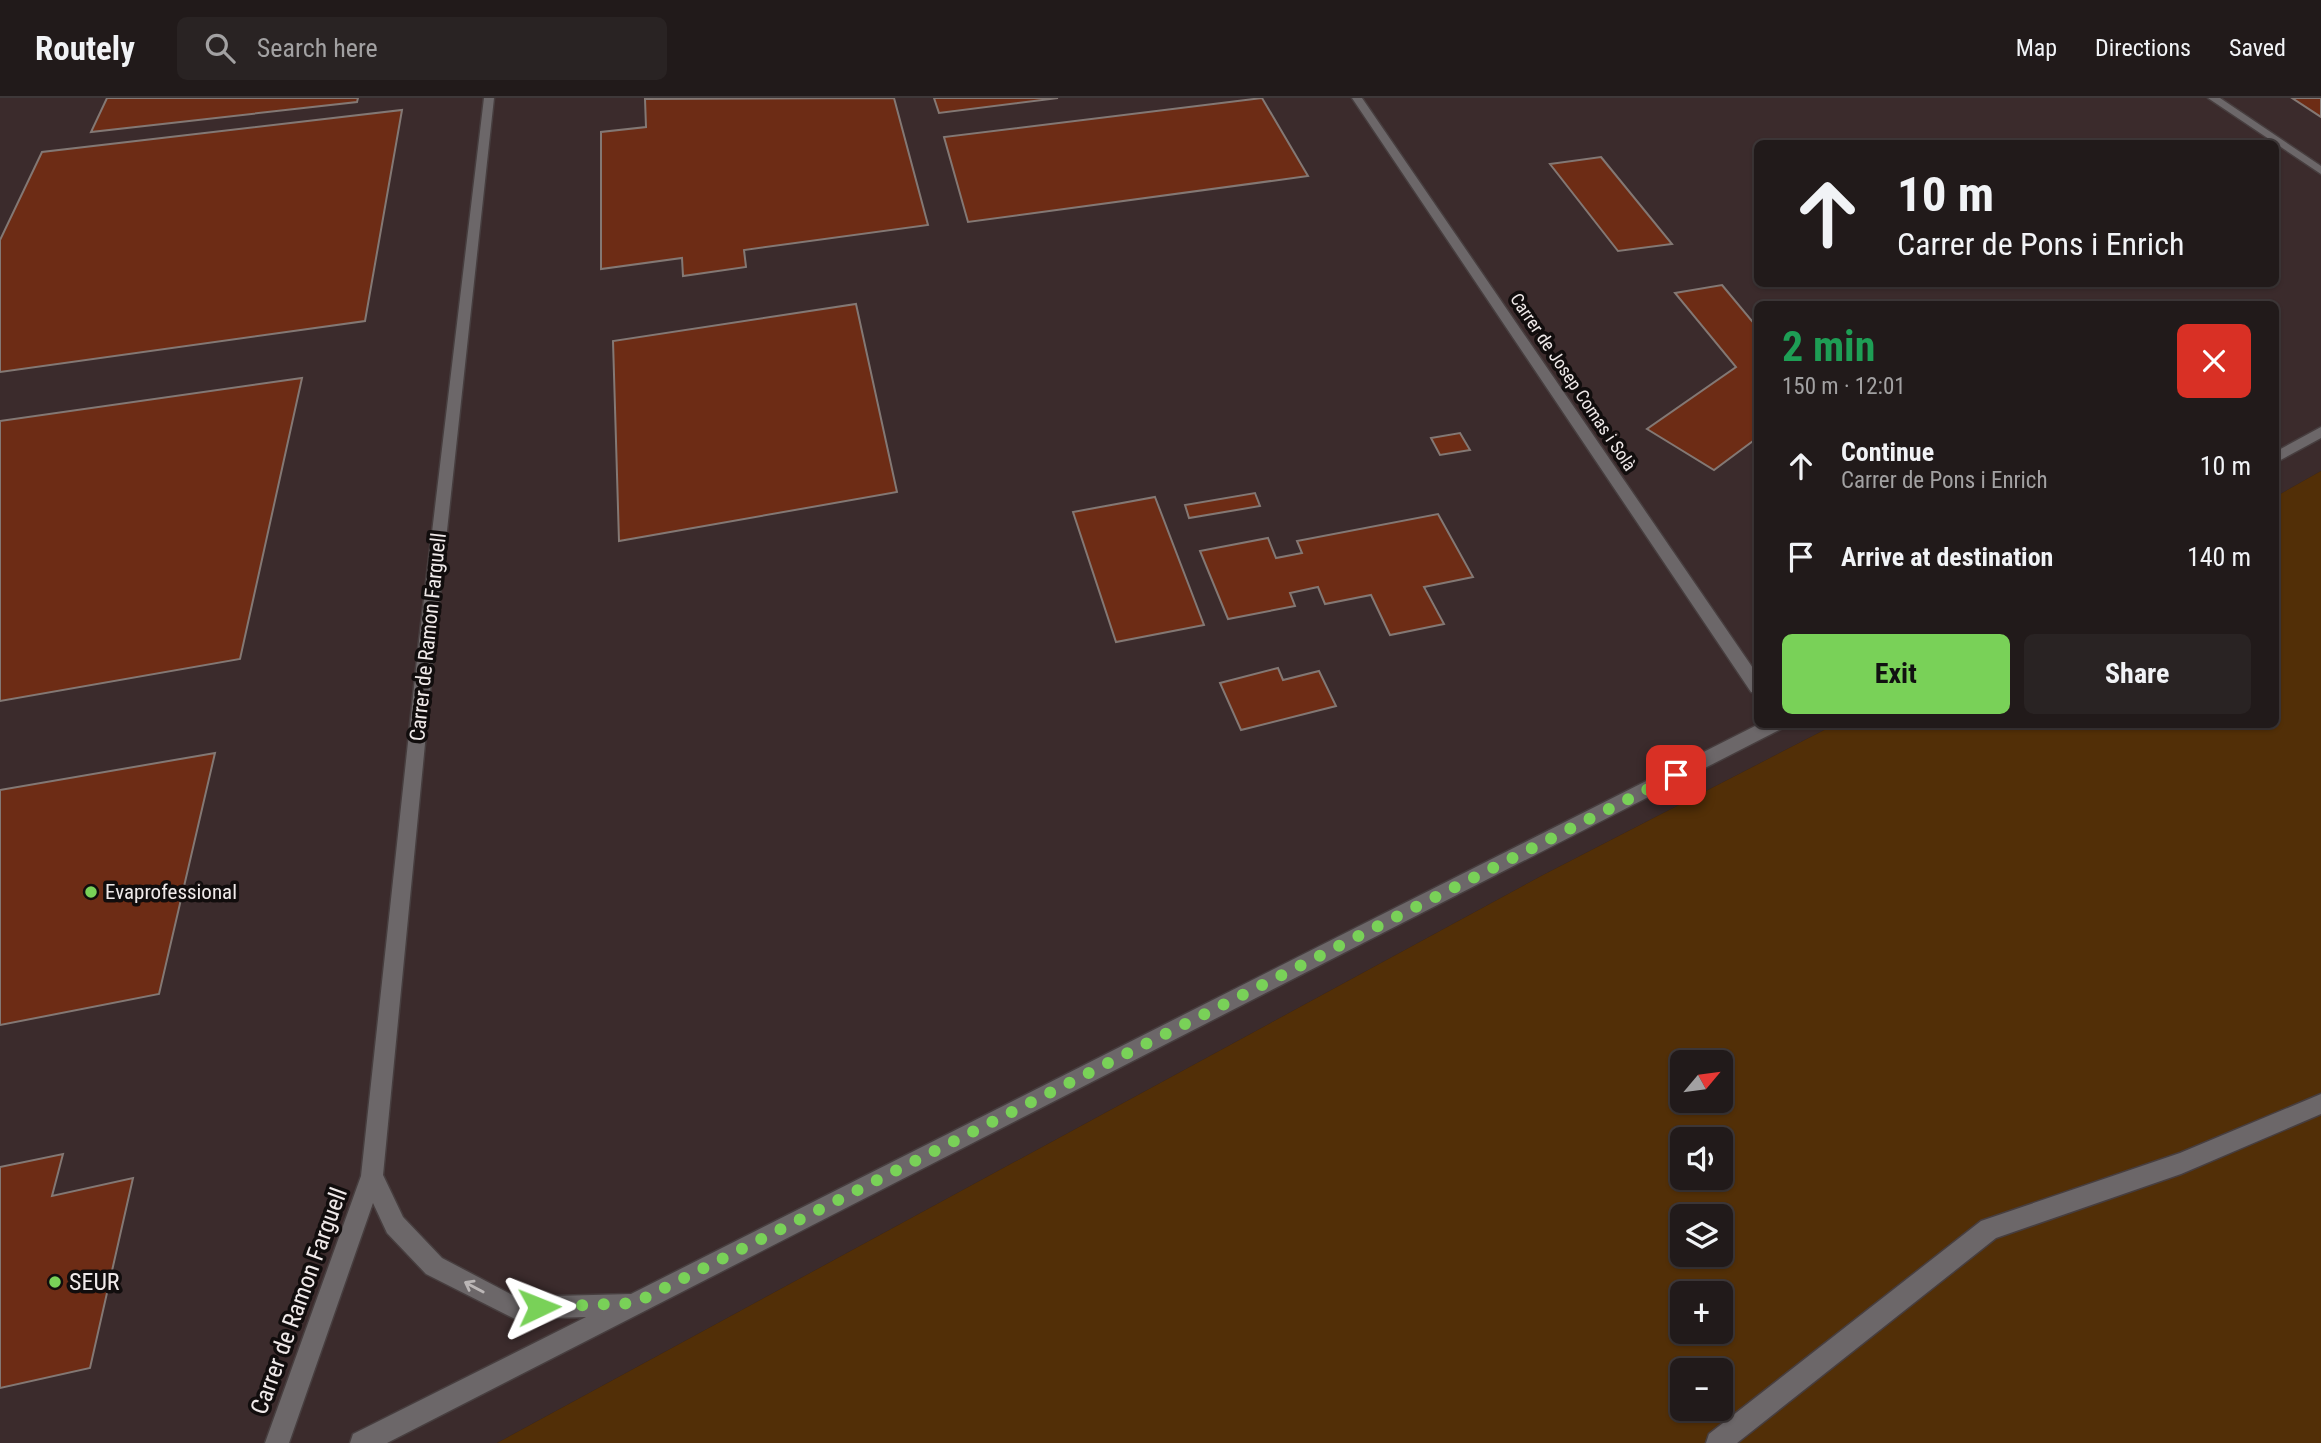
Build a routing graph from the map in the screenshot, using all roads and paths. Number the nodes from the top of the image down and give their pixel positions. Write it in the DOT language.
graph roads {
  1 [pos="489,98"];
  2 [pos="1357,98"];
  3 [pos="2213,98"];
  4 [pos="2275,140"];
  5 [pos="2279,143"];
  6 [pos="2321,171"];
  7 [pos="2321,432"];
  8 [pos="2279,456"];
  9 [pos="1754,683"];
  10 [pos="1767,728"];
  11 [pos="2321,1104"];
  12 [pos="372,1176"];
  13 [pos="635,1303"];
  14 [pos="277,1443"];
  15 [pos="362,1443"];
  16 [pos="1718,1443"];
  1 -- 12 [label="street, Carrer de Ramon Farguell"];
  2 -- 9 [label="street, Carrer de Josep Comas i Solà"];
  3 -- 4 [label="street"];
  5 -- 6 [label="street"];
  7 -- 8 [label="street"];
  10 -- 13 [label="street"];
  11 -- 16 [label="street"];
  13 -- 12 [label="street, Carrer de Ramon Farguell, one-way"];
  12 -- 14 [label="street, Carrer de Ramon Farguell"];
  13 -- 15 [label="street"];
}
